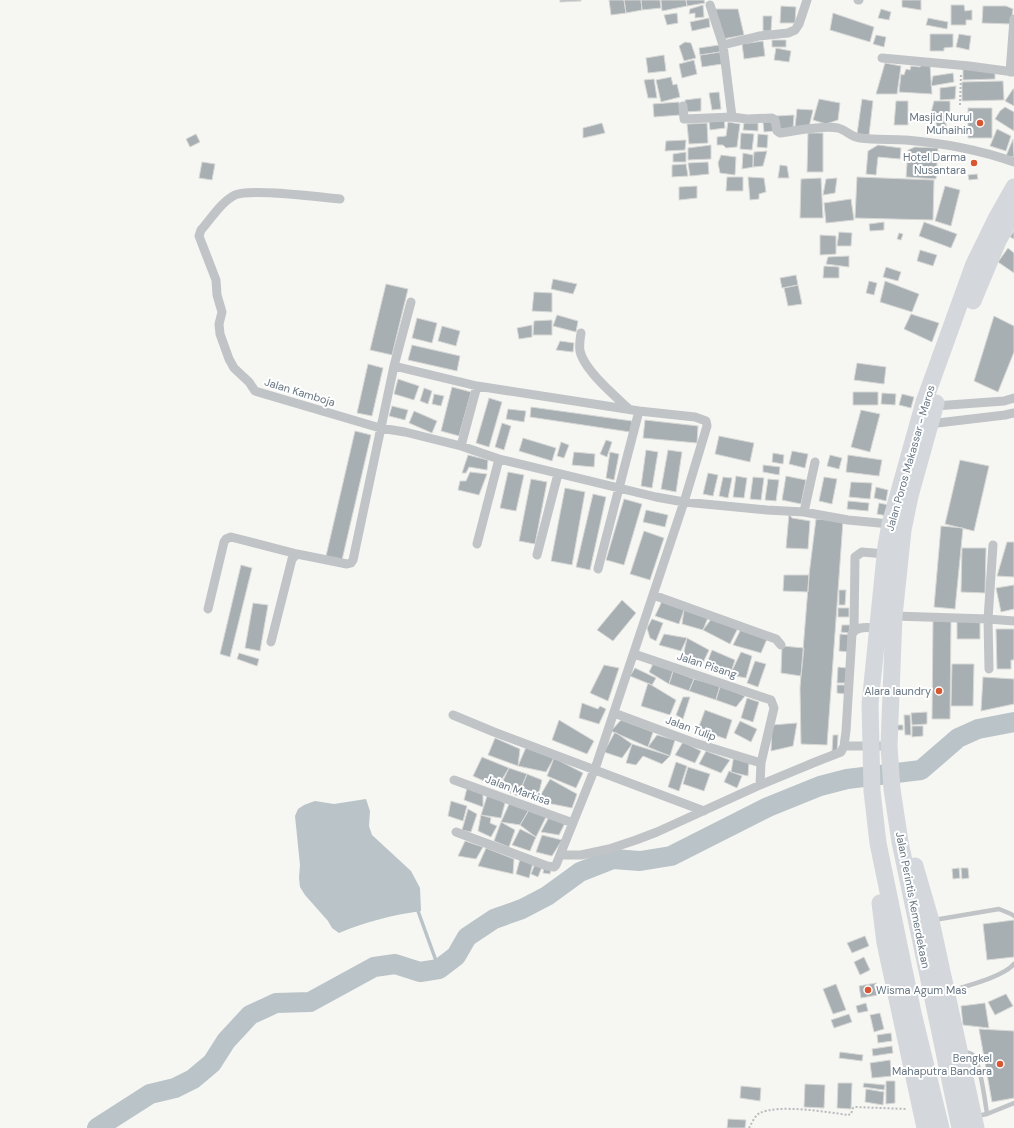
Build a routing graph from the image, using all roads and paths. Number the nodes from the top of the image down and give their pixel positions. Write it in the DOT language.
graph roads {
  1 [pos="807,0"];
  2 [pos="710,5"];
  3 [pos="1014,19"];
  4 [pos="723,45"];
  5 [pos="882,58"];
  6 [pos="961,66"];
  7 [pos="1012,72"];
  8 [pos="960,105"];
  9 [pos="683,106"];
  10 [pos="732,117"];
  11 [pos="1014,162"];
  12 [pos="1014,187"];
  13 [pos="340,199"];
  14 [pos="1014,212"];
  15 [pos="411,302"];
  16 [pos="582,333"];
  17 [pos="394,366"];
  18 [pos="477,386"];
  19 [pos="1014,398"];
  20 [pos="1004,401"];
  21 [pos="935,406"];
  22 [pos="629,409"];
  23 [pos="638,411"];
  24 [pos="1014,413"];
  25 [pos="1005,415"];
  26 [pos="930,424"];
  27 [pos="380,428"];
  28 [pos="461,446"];
  29 [pos="499,459"];
  30 [pos="815,462"];
  31 [pos="558,474"];
  32 [pos="618,488"];
  33 [pos="684,502"];
  34 [pos="804,512"];
  35 [pos="890,524"];
  36 [pos="477,544"];
  37 [pos="992,546"];
  38 [pos="297,554"];
  39 [pos="885,554"];
  40 [pos="537,555"];
  41 [pos="598,569"];
  42 [pos="653,595"];
  43 [pos="208,609"];
  44 [pos="894,616"];
  45 [pos="988,619"];
  46 [pos="1014,621"];
  47 [pos="878,628"];
  48 [pos="854,630"];
  49 [pos="271,642"];
  50 [pos="781,645"];
  51 [pos="634,654"];
  52 [pos="989,669"];
  53 [pos="614,713"];
  54 [pos="453,715"];
  55 [pos="844,746"];
  56 [pos="870,746"];
  57 [pos="889,746"];
  58 [pos="761,763"];
  59 [pos="595,769"];
  60 [pos="454,780"];
  61 [pos="760,785"];
  62 [pos="704,811"];
  63 [pos="574,823"];
  64 [pos="456,832"];
  65 [pos="900,842"];
  66 [pos="878,843"];
  67 [pos="562,855"];
  68 [pos="1014,916"];
  69 [pos="931,921"];
  70 [pos="1014,964"];
  71 [pos="947,992"];
  72 [pos="1014,1104"];
  73 [pos="921,1110"];
  74 [pos="979,1120"];
  75 [pos="750,1128"];
  76 [pos="925,1128"];
  77 [pos="941,1128"];
  78 [pos="960,1128"];
  1 -- 4 [label="street"];
  2 -- 4 [label="street"];
  3 -- 7 [label="street"];
  4 -- 10 [label="street"];
  5 -- 6 [label="street"];
  6 -- 7 [label="street"];
  6 -- 8 [label="path"];
  9 -- 10 [label="street"];
  10 -- 11 [label="street"];
  12 -- 35 [label="highway, Jalan Poros Makassar - Maros"];
  13 -- 27 [label="street, Jalan Kamboja"];
  14 -- 21 [label="highway, Jalan Poros Makassar - Maros"];
  15 -- 17 [label="street"];
  16 -- 22 [label="street"];
  17 -- 18 [label="street"];
  17 -- 27 [label="street"];
  18 -- 22 [label="street"];
  18 -- 28 [label="street"];
  19 -- 20 [label="street"];
  20 -- 21 [label="street"];
  20 -- 25 [label="street"];
  21 -- 26 [label="highway, Jalan Poros Makassar - Maros"];
  22 -- 23 [label="street"];
  23 -- 32 [label="street"];
  23 -- 33 [label="street"];
  24 -- 25 [label="street"];
  25 -- 26 [label="street"];
  26 -- 44 [label="highway, Jalan Poros Makassar - Maros"];
  27 -- 28 [label="street"];
  27 -- 38 [label="street"];
  28 -- 29 [label="street"];
  29 -- 31 [label="street"];
  29 -- 36 [label="street"];
  30 -- 34 [label="street"];
  31 -- 32 [label="street"];
  31 -- 40 [label="street"];
  32 -- 33 [label="street"];
  32 -- 41 [label="street"];
  33 -- 34 [label="street"];
  33 -- 42 [label="street"];
  34 -- 35 [label="street"];
  35 -- 39 [label="highway, Jalan Poros Makassar - Maros"];
  37 -- 45 [label="street"];
  38 -- 43 [label="street"];
  38 -- 49 [label="street"];
  39 -- 47 [label="highway, Jalan Poros Makassar - Maros"];
  39 -- 48 [label="street"];
  42 -- 50 [label="street"];
  42 -- 51 [label="street"];
  44 -- 45 [label="street"];
  44 -- 57 [label="highway, Jalan Poros Makassar - Maros"];
  45 -- 46 [label="street"];
  45 -- 52 [label="street"];
  47 -- 48 [label="street"];
  47 -- 56 [label="highway, Jalan Poros Makassar - Maros"];
  48 -- 55 [label="street"];
  51 -- 53 [label="street"];
  51 -- 58 [label="street, Jalan Pisang"];
  53 -- 58 [label="street, Jalan Tulip"];
  53 -- 59 [label="street"];
  54 -- 59 [label="street"];
  55 -- 56 [label="street"];
  55 -- 61 [label="street"];
  56 -- 57 [label="street"];
  56 -- 66 [label="highway, Jalan Perintis Kemerdekaan"];
  57 -- 65 [label="highway, Jalan Perintis Kemerdekaan"];
  58 -- 61 [label="street"];
  59 -- 62 [label="street"];
  59 -- 63 [label="street"];
  60 -- 63 [label="street, Jalan Markisa"];
  61 -- 62 [label="street"];
  62 -- 67 [label="street"];
  63 -- 67 [label="street"];
  64 -- 67 [label="street"];
  65 -- 69 [label="highway"];
  65 -- 78 [label="highway, Jalan Perintis Kemerdekaan"];
  66 -- 73 [label="highway"];
  66 -- 77 [label="highway, Jalan Perintis Kemerdekaan"];
  68 -- 69 [label="lane"];
  69 -- 71 [label="highway"];
  70 -- 71 [label="lane"];
  71 -- 74 [label="highway"];
  72 -- 74 [label="lane"];
  73 -- 75 [label="path"];
  73 -- 76 [label="highway"];
}
